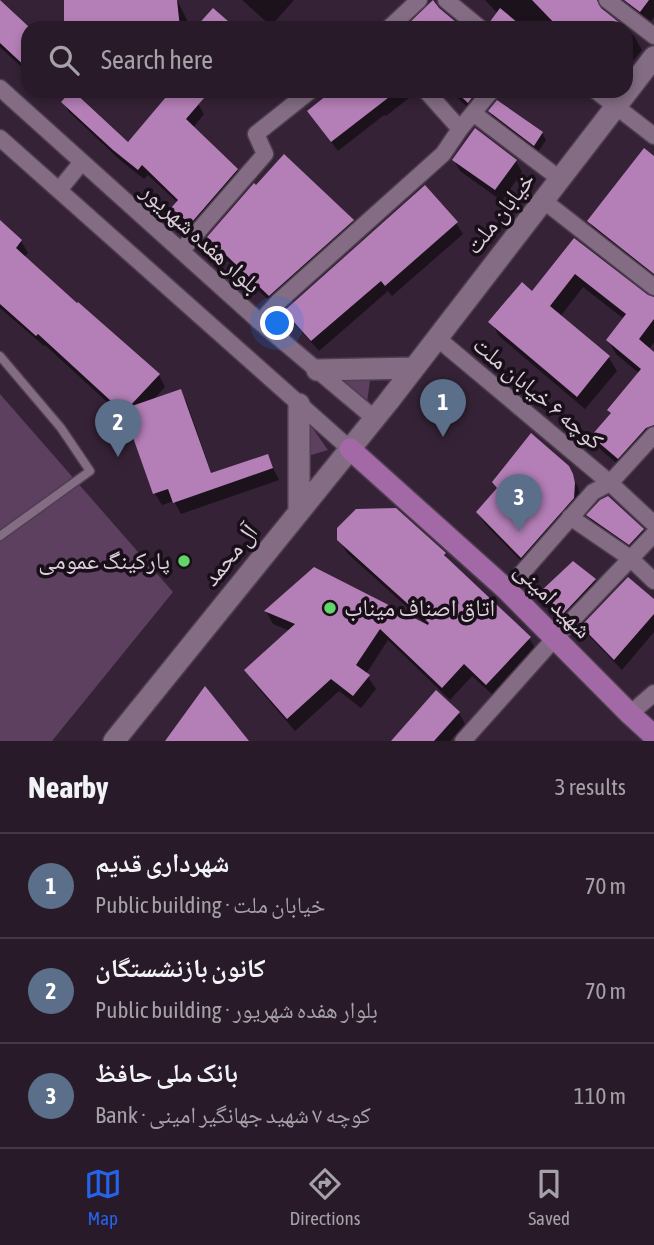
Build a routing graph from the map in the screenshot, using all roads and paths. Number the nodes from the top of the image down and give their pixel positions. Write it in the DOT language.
graph roads {
  1 [pos="419,0"];
  2 [pos="446,0"];
  3 [pos="607,0"];
  4 [pos="396,21"];
  5 [pos="472,21"];
  6 [pos="654,36"];
  7 [pos="654,57"];
  8 [pos="633,85"];
  9 [pos="0,88"];
  10 [pos="301,98"];
  11 [pos="432,98"];
  12 [pos="485,98"];
  13 [pos="605,98"];
  14 [pos="623,98"];
  15 [pos="616,107"];
  16 [pos="473,113"];
  17 [pos="460,129"];
  18 [pos="654,136"];
  19 [pos="1,141"];
  20 [pos="82,162"];
  21 [pos="560,179"];
  22 [pos="59,190"];
  23 [pos="544,201"];
  24 [pos="181,251"];
  25 [pos="654,287"];
  26 [pos="260,321"];
  27 [pos="437,338"];
  28 [pos="0,356"];
  29 [pos="414,368"];
  30 [pos="317,370"];
  31 [pos="299,404"];
  32 [pos="381,410"];
  33 [pos="654,435"];
  34 [pos="350,449"];
  35 [pos="610,483"];
  36 [pos="299,512"];
  37 [pos="570,517"];
  38 [pos="654,524"];
  39 [pos="654,534"];
  40 [pos="0,535"];
  41 [pos="630,558"];
  42 [pos="654,580"];
  43 [pos="507,590"];
  44 [pos="555,638"];
  45 [pos="654,693"];
  46 [pos="630,714"];
  47 [pos="654,736"];
  48 [pos="114,741"];
  49 [pos="463,741"];
  1 -- 4 [label="street"];
  2 -- 5 [label="street"];
  3 -- 6 [label="street"];
  7 -- 8 [label="main road, خیابان ملت"];
  9 -- 20 [label="street, بلوار هفده شهریور"];
  10 -- 24 [label="street"];
  11 -- 17 [label="street"];
  12 -- 16 [label="street"];
  13 -- 15 [label="street"];
  14 -- 15 [label="main road, خیابان ملت"];
  15 -- 18 [label="street"];
  15 -- 21 [label="main road, خیابان ملت"];
  16 -- 17 [label="street"];
  16 -- 21 [label="street"];
  17 -- 26 [label="street"];
  19 -- 22 [label="street"];
  20 -- 22 [label="street"];
  20 -- 24 [label="street, بلوار هفده شهریور"];
  21 -- 23 [label="main road, خیابان ملت"];
  22 -- 31 [label="street"];
  23 -- 25 [label="street"];
  23 -- 27 [label="main road, خیابان ملت"];
  24 -- 26 [label="street, بلوار هفده شهریور"];
  26 -- 30 [label="street, بلوار هفده شهریور"];
  27 -- 29 [label="main road, خیابان ملت"];
  27 -- 35 [label="street, کوچه ۶ خیابان ملت"];
  28 -- 40 [label="lane"];
  29 -- 30 [label="main road"];
  29 -- 32 [label="main road, خیابان ملت"];
  30 -- 32 [label="street, بلوار هفده شهریور"];
  31 -- 34 [label="street"];
  31 -- 36 [label="main road"];
  32 -- 34 [label="main road, آل محمد"];
  33 -- 35 [label="street"];
  34 -- 36 [label="main road, آل محمد"];
  34 -- 43 [label="main road, شهید امینی"];
  35 -- 37 [label="street"];
  35 -- 38 [label="street, کوچه ۶ خیابان ملت"];
  36 -- 48 [label="main road, آل محمد"];
  37 -- 41 [label="street"];
  37 -- 43 [label="street"];
  39 -- 41 [label="street"];
  41 -- 42 [label="street"];
  41 -- 44 [label="street"];
  43 -- 44 [label="main road, شهید امینی"];
  44 -- 46 [label="main road, شهید امینی"];
  44 -- 49 [label="street"];
  45 -- 46 [label="street"];
  46 -- 47 [label="main road, شهید امینی"];
}
